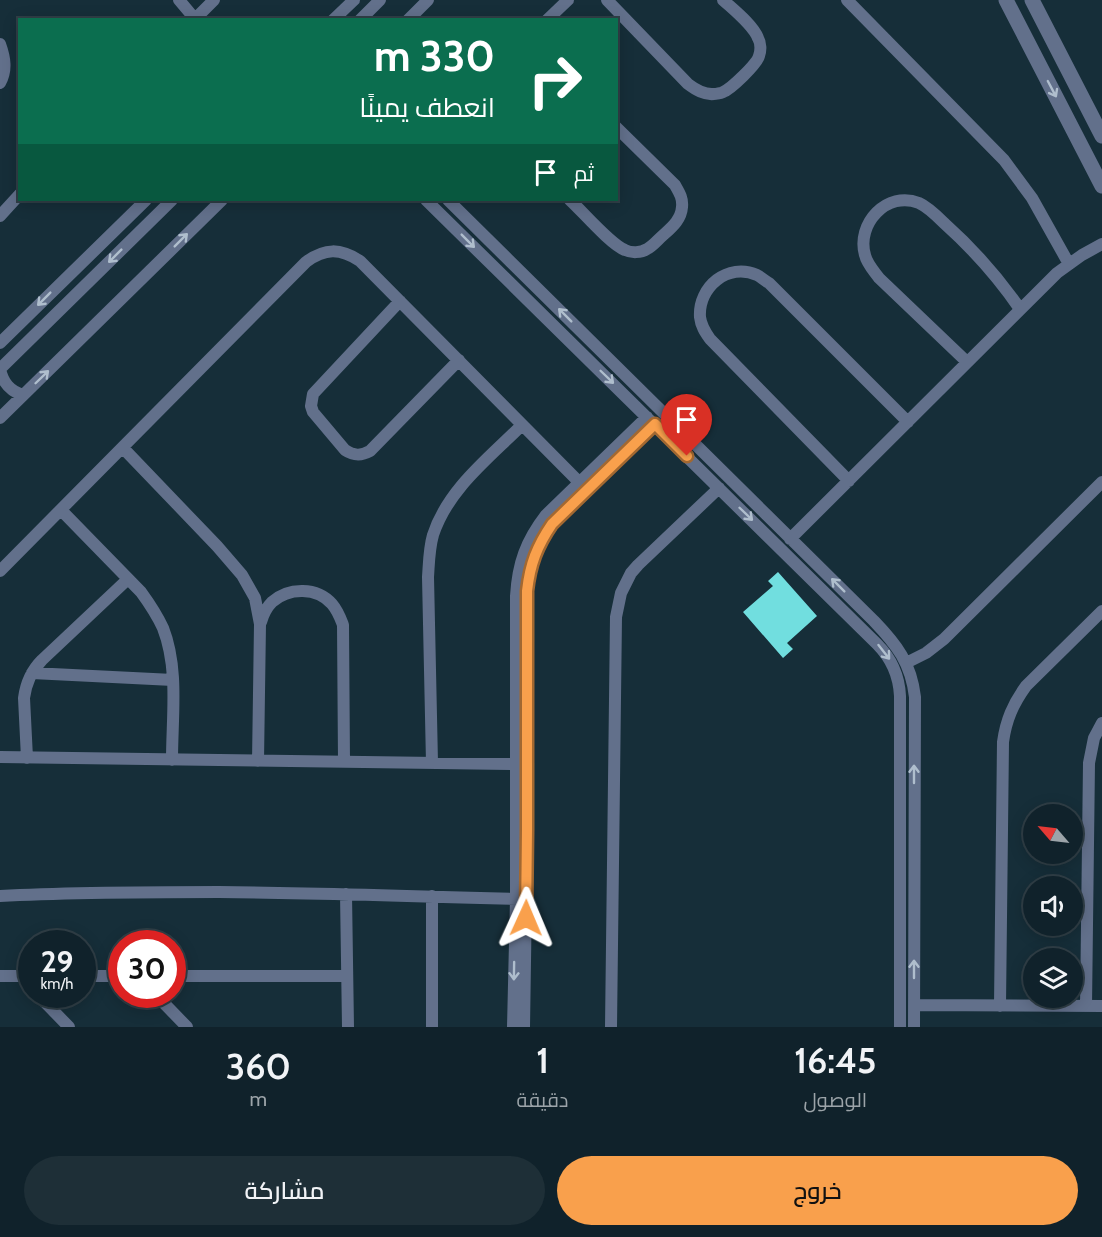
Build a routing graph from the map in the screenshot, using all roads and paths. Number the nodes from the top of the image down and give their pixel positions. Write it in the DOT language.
graph roads {
  1 [pos="179,0"];
  2 [pos="214,0"];
  3 [pos="354,0"];
  4 [pos="380,0"];
  5 [pos="428,0"];
  6 [pos="568,0"];
  7 [pos="607,0"];
  8 [pos="723,0"];
  9 [pos="847,0"];
  10 [pos="1006,0"];
  11 [pos="1032,0"];
  12 [pos="194,18"];
  13 [pos="196,18"];
  14 [pos="335,18"];
  15 [pos="362,18"];
  16 [pos="410,18"];
  17 [pos="549,18"];
  18 [pos="0,44"];
  19 [pos="1060,54"];
  20 [pos="1039,64"];
  21 [pos="0,83"];
  22 [pos="618,129"];
  23 [pos="1102,136"];
  24 [pos="1102,186"];
  25 [pos="18,196"];
  26 [pos="145,201"];
  27 [pos="171,201"];
  28 [pos="221,201"];
  29 [pos="427,201"];
  30 [pos="449,201"];
  31 [pos="571,201"];
  32 [pos="0,216"];
  33 [pos="1102,244"];
  34 [pos="1069,264"];
  35 [pos="400,301"];
  36 [pos="1020,309"];
  37 [pos="0,343"];
  38 [pos="459,360"];
  39 [pos="967,362"];
  40 [pos="0,369"];
  41 [pos="23,395"];
  42 [pos="0,418"];
  43 [pos="651,420"];
  44 [pos="908,422"];
  45 [pos="522,425"];
  46 [pos="123,448"];
  47 [pos="849,481"];
  48 [pos="579,482"];
  49 [pos="1102,482"];
  50 [pos="719,488"];
  51 [pos="61,510"];
  52 [pos="790,539"];
  53 [pos="0,571"];
  54 [pos="129,579"];
  55 [pos="1102,611"];
  56 [pos="260,624"];
  57 [pos="906,663"];
  58 [pos="32,673"];
  59 [pos="173,680"];
  60 [pos="1102,723"];
  61 [pos="0,757"];
  62 [pos="27,758"];
  63 [pos="172,760"];
  64 [pos="258,761"];
  65 [pos="344,762"];
  66 [pos="432,763"];
  67 [pos="516,764"];
  68 [pos="346,894"];
  69 [pos="0,896"];
  70 [pos="432,896"];
  71 [pos="516,899"];
  72 [pos="0,976"];
  73 [pos="18,976"];
  74 [pos="186,976"];
  75 [pos="347,976"];
  76 [pos="914,1005"];
  77 [pos="1000,1006"];
  78 [pos="1086,1006"];
  79 [pos="1102,1006"];
  80 [pos="51,1008"];
  81 [pos="169,1008"];
  82 [pos="69,1027"];
  83 [pos="188,1027"];
  84 [pos="348,1027"];
  85 [pos="432,1027"];
  86 [pos="513,1027"];
  87 [pos="524,1027"];
  88 [pos="611,1027"];
  89 [pos="900,1027"];
  90 [pos="914,1027"];
  1 -- 12 [label="street"];
  2 -- 13 [label="street"];
  3 -- 14 [label="street"];
  4 -- 15 [label="street"];
  5 -- 16 [label="street"];
  6 -- 17 [label="street"];
  7 -- 8 [label="street"];
  9 -- 34 [label="street"];
  10 -- 20 [label="street"];
  11 -- 19 [label="street"];
  18 -- 21 [label="street"];
  19 -- 20 [label="street"];
  19 -- 23 [label="street"];
  20 -- 24 [label="street, one-way"];
  22 -- 31 [label="street"];
  25 -- 32 [label="street"];
  26 -- 37 [label="street, one-way"];
  27 -- 40 [label="street, one-way"];
  41 -- 28 [label="street, one-way"];
  29 -- 43 [label="street, one-way"];
  52 -- 30 [label="street, one-way"];
  33 -- 34 [label="street"];
  34 -- 36 [label="street"];
  35 -- 38 [label="street"];
  35 -- 38 [label="street"];
  35 -- 46 [label="street"];
  36 -- 39 [label="street"];
  36 -- 39 [label="street"];
  38 -- 45 [label="street"];
  39 -- 44 [label="street"];
  40 -- 41 [label="street"];
  41 -- 42 [label="street"];
  43 -- 48 [label="street"];
  43 -- 50 [label="street"];
  43 -- 87 [label="street"];
  44 -- 47 [label="street"];
  44 -- 47 [label="street"];
  45 -- 48 [label="street"];
  45 -- 66 [label="street"];
  46 -- 51 [label="street"];
  46 -- 56 [label="street"];
  47 -- 52 [label="street"];
  48 -- 67 [label="street"];
  49 -- 57 [label="street"];
  50 -- 88 [label="street"];
  50 -- 89 [label="street, one-way"];
  51 -- 53 [label="street"];
  51 -- 54 [label="street"];
  57 -- 52 [label="street, one-way"];
  54 -- 58 [label="street"];
  54 -- 59 [label="street"];
  55 -- 77 [label="street"];
  56 -- 64 [label="street"];
  56 -- 65 [label="street"];
  76 -- 57 [label="street, one-way"];
  58 -- 59 [label="street"];
  58 -- 62 [label="street"];
  59 -- 63 [label="street"];
  60 -- 78 [label="street"];
  61 -- 62 [label="street"];
  62 -- 63 [label="street"];
  63 -- 64 [label="street"];
  64 -- 65 [label="street"];
  65 -- 66 [label="street"];
  66 -- 67 [label="street"];
  67 -- 71 [label="street"];
  68 -- 69 [label="street"];
  68 -- 70 [label="street"];
  68 -- 75 [label="street"];
  70 -- 71 [label="street"];
  70 -- 85 [label="street"];
  71 -- 86 [label="street, one-way"];
  72 -- 73 [label="street"];
  74 -- 75 [label="street"];
  75 -- 84 [label="street"];
  76 -- 77 [label="street"];
  76 -- 90 [label="street"];
  77 -- 78 [label="street"];
  78 -- 79 [label="street"];
  80 -- 82 [label="street"];
  81 -- 83 [label="street"];
}
